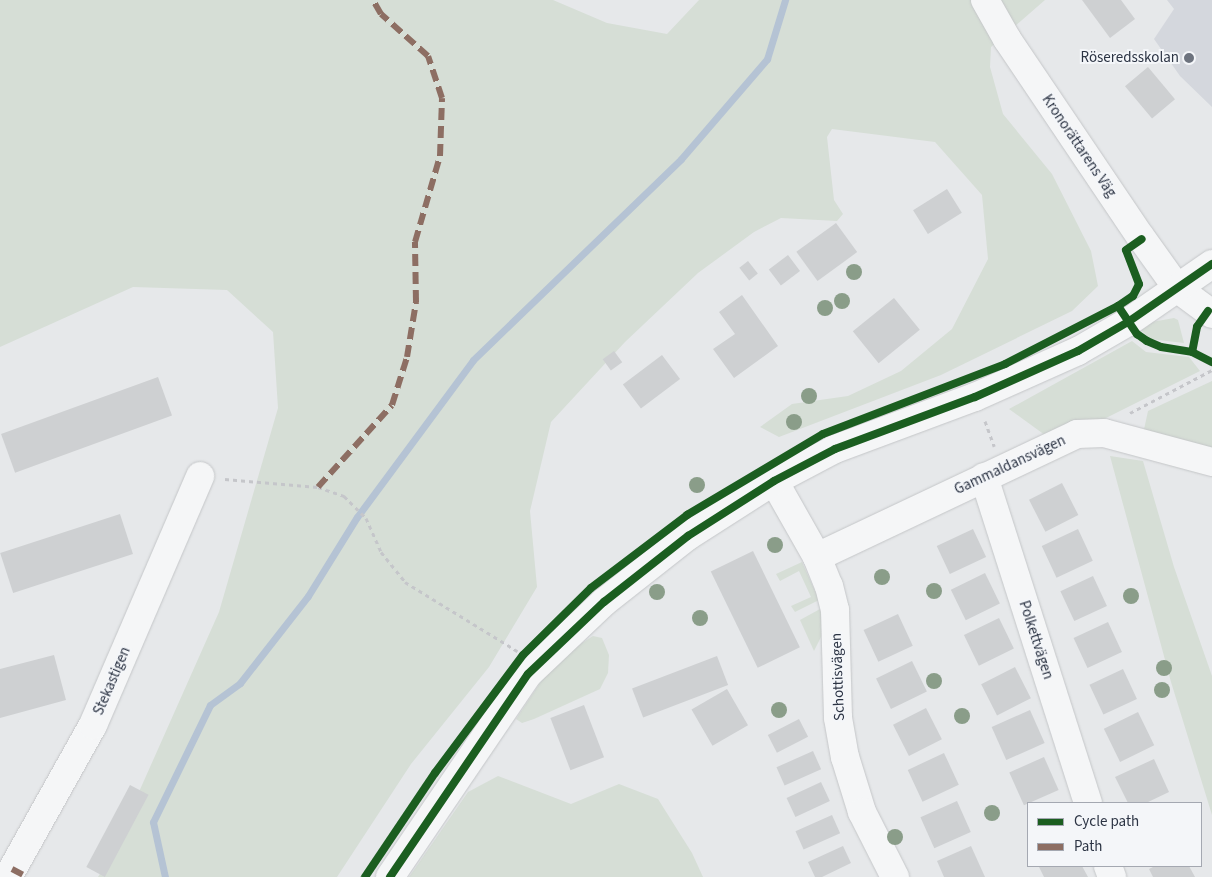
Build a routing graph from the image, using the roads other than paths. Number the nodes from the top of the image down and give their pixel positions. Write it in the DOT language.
graph roads {
  1 [pos="985,0"];
  2 [pos="1212,264"];
  3 [pos="1178,289"];
  4 [pos="1212,314"];
  5 [pos="1212,462"];
  6 [pos="200,476"];
  7 [pos="984,477"];
  8 [pos="774,481"];
  9 [pos="817,557"];
  10 [pos="1088,802"];
  11 [pos="8,877"];
  12 [pos="390,877"];
  13 [pos="895,877"];
  1 -- 3 [label="street, Kronorättarens Väg"];
  2 -- 3 [label="street"];
  3 -- 4 [label="street, Kronorättarens Väg"];
  3 -- 8 [label="street"];
  5 -- 7 [label="street, Gammaldansvägen"];
  6 -- 11 [label="street, Stekastigen"];
  7 -- 9 [label="street, Gammaldansvägen"];
  7 -- 10 [label="street, Polkettvägen"];
  8 -- 9 [label="street, Schottisvägen"];
  8 -- 12 [label="street"];
  9 -- 13 [label="street, Schottisvägen"];
}
